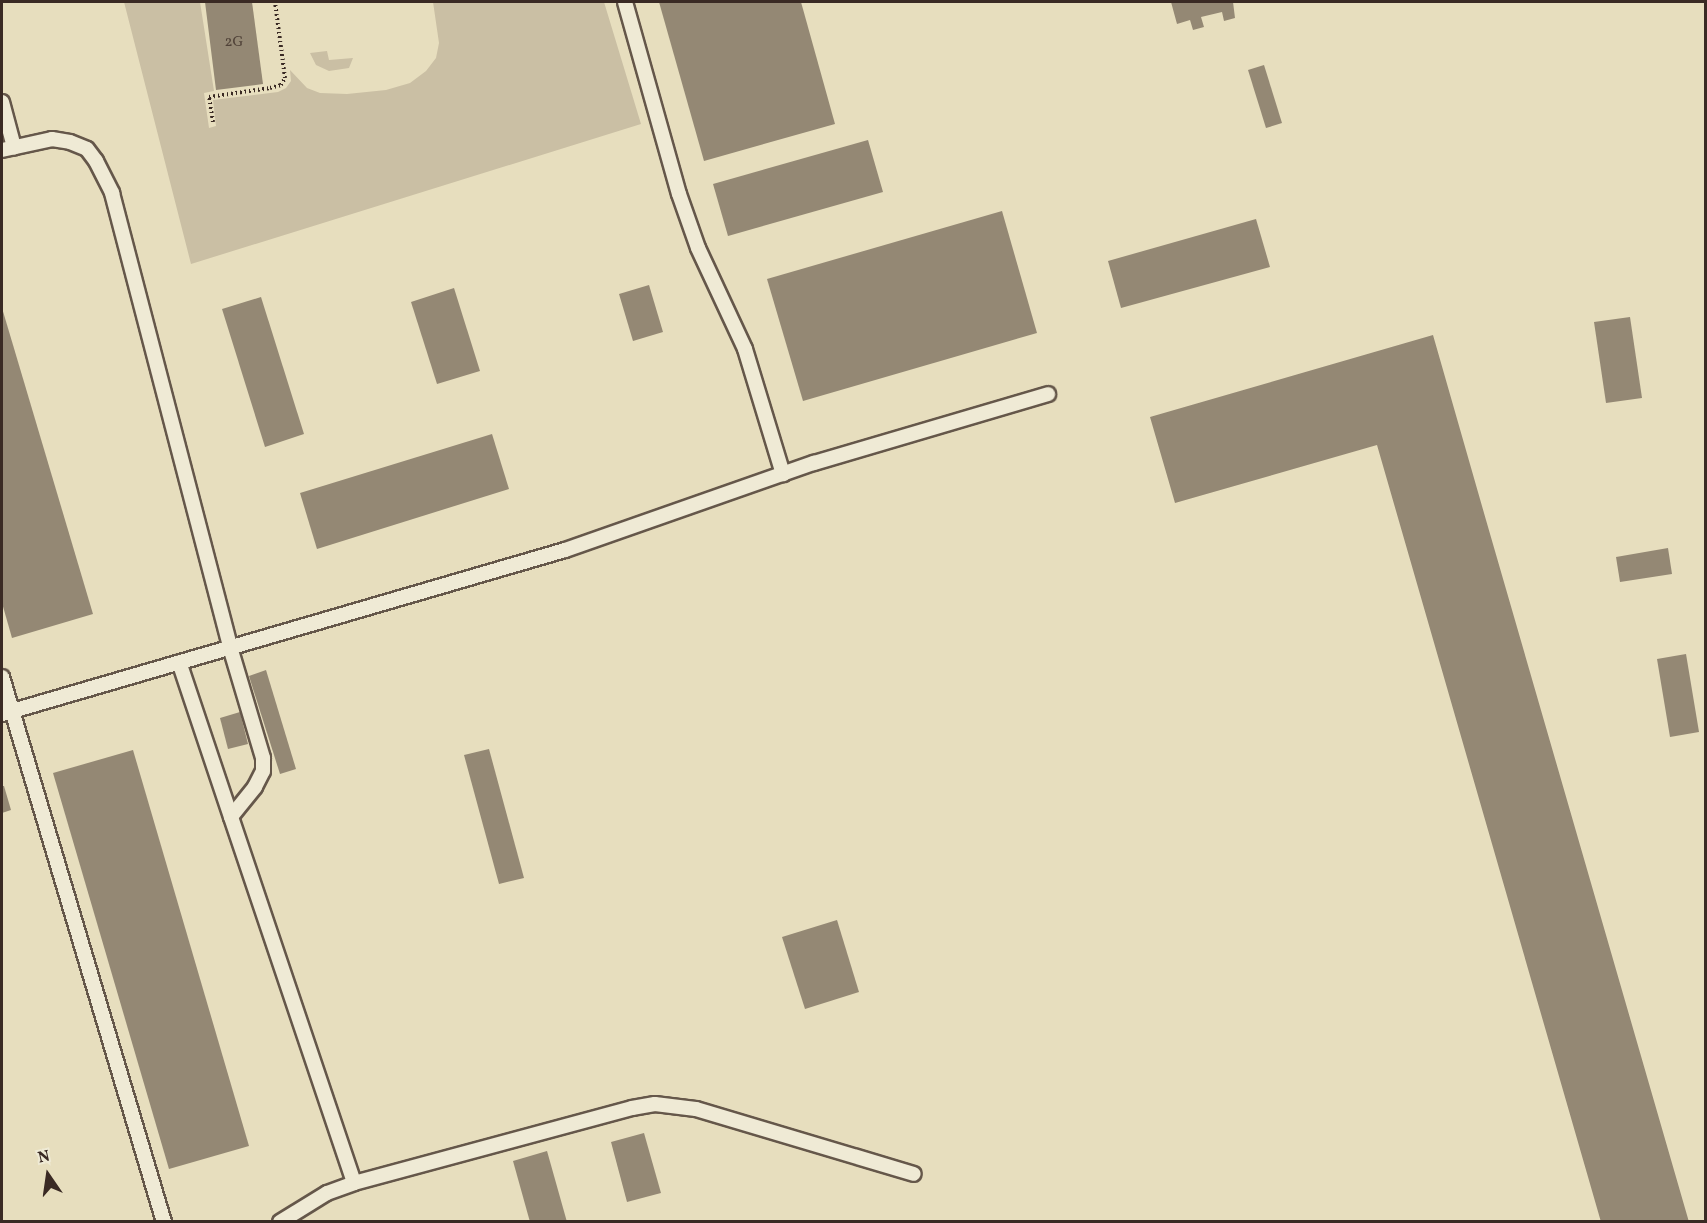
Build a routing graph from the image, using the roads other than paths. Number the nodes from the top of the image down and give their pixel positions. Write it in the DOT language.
graph roads {
  1 [pos="626,2"];
  2 [pos="2,102"];
  3 [pos="8,149"];
  4 [pos="1048,394"];
  5 [pos="783,474"];
  6 [pos="230,647"];
  7 [pos="179,662"];
  8 [pos="2,677"];
  9 [pos="6,713"];
  10 [pos="231,817"];
  11 [pos="915,1174"];
  12 [pos="354,1183"];
  13 [pos="164,1221"];
  14 [pos="280,1221"];
  1 -- 5 [label="lane"];
  2 -- 3 [label="lane"];
  3 -- 6 [label="lane"];
  4 -- 5 [label="lane"];
  5 -- 6 [label="lane"];
  6 -- 7 [label="lane"];
  6 -- 10 [label="lane"];
  7 -- 9 [label="lane"];
  7 -- 10 [label="lane"];
  8 -- 9 [label="lane"];
  9 -- 13 [label="lane"];
  10 -- 12 [label="lane"];
  11 -- 12 [label="lane"];
  12 -- 14 [label="lane"];
}
